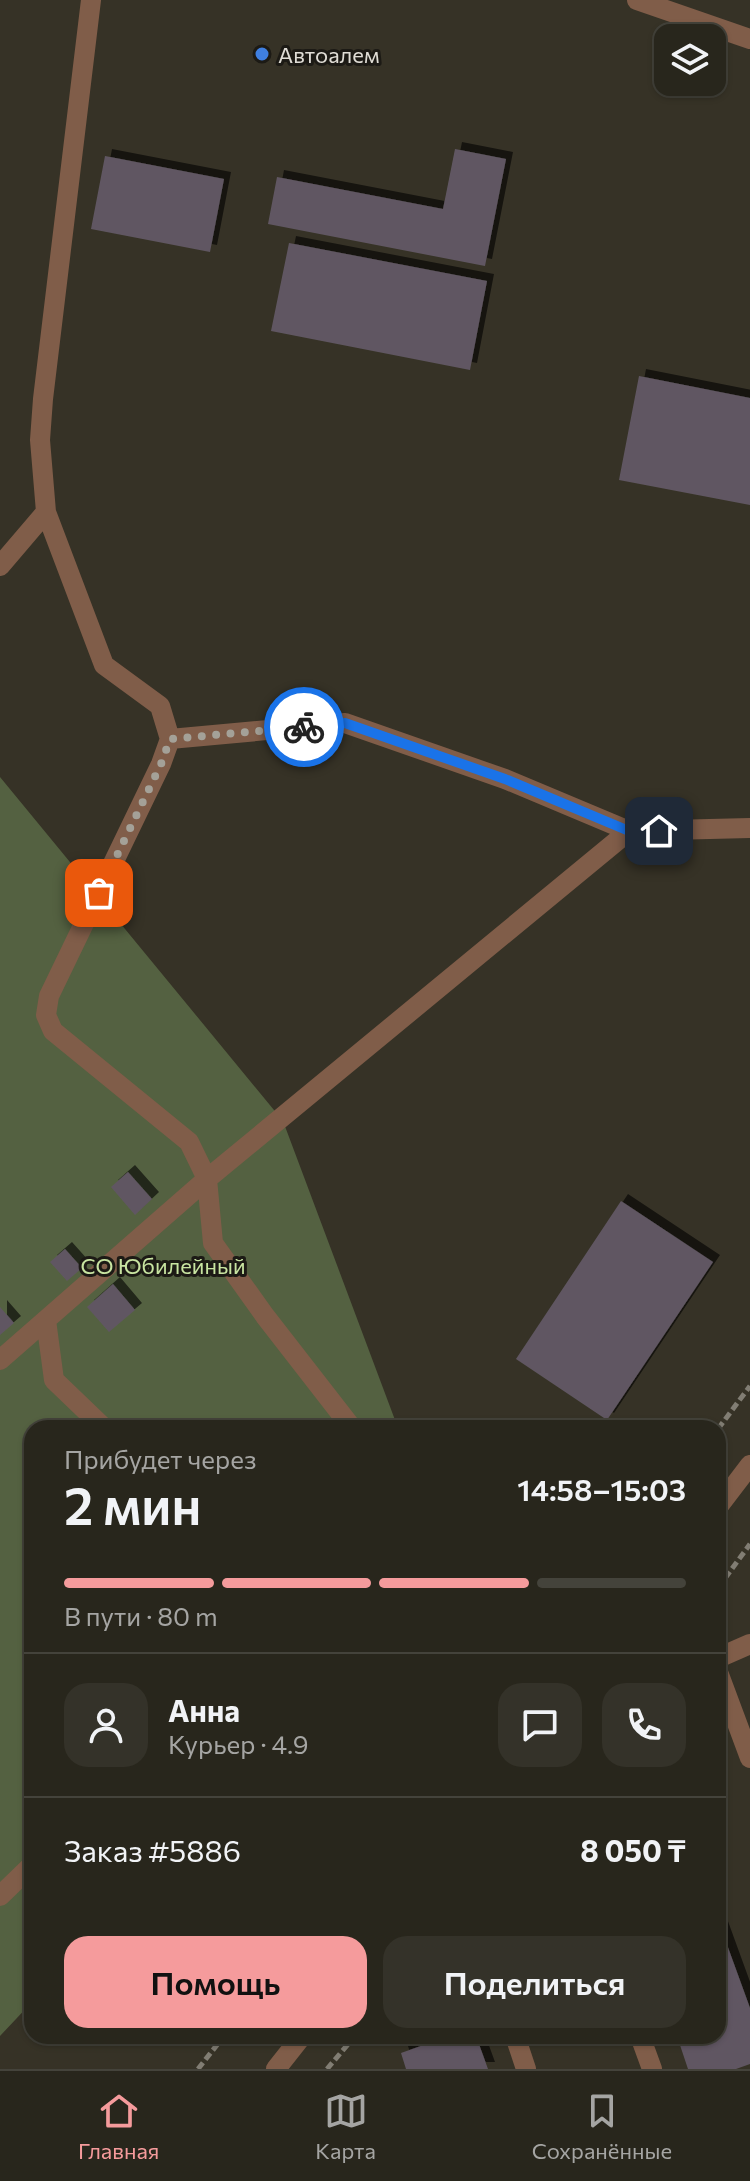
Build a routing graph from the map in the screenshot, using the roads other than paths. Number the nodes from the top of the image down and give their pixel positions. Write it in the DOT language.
graph roads {
  1 [pos="91,0"];
  2 [pos="637,0"];
  3 [pos="750,39"];
  4 [pos="46,512"];
  5 [pos="0,566"];
  6 [pos="170,739"];
  7 [pos="750,828"];
  8 [pos="629,831"];
  9 [pos="207,1179"];
  10 [pos="46,1320"];
  11 [pos="0,1360"];
  12 [pos="96,1420"];
  13 [pos="346,1420"];
  14 [pos="750,1465"];
  15 [pos="726,1496"];
  16 [pos="750,1644"];
  17 [pos="726,1654"];
  18 [pos="726,1694"];
  19 [pos="750,1758"];
  20 [pos="24,1873"];
  21 [pos="0,1896"];
  22 [pos="296,2044"];
  23 [pos="518,2044"];
  24 [pos="643,2044"];
  25 [pos="276,2069"];
  26 [pos="526,2069"];
  27 [pos="652,2069"];
  1 -- 4 [label="street"];
  2 -- 3 [label="street"];
  4 -- 5 [label="street"];
  4 -- 6 [label="street"];
  6 -- 8 [label="street"];
  6 -- 9 [label="street"];
  7 -- 8 [label="street"];
  8 -- 9 [label="street"];
  9 -- 10 [label="street"];
  9 -- 13 [label="street"];
  10 -- 11 [label="street"];
  10 -- 12 [label="street"];
  14 -- 15 [label="street"];
  16 -- 17 [label="street"];
  18 -- 19 [label="street"];
  20 -- 21 [label="street"];
  22 -- 25 [label="street"];
  23 -- 26 [label="street"];
  24 -- 27 [label="street"];
}
